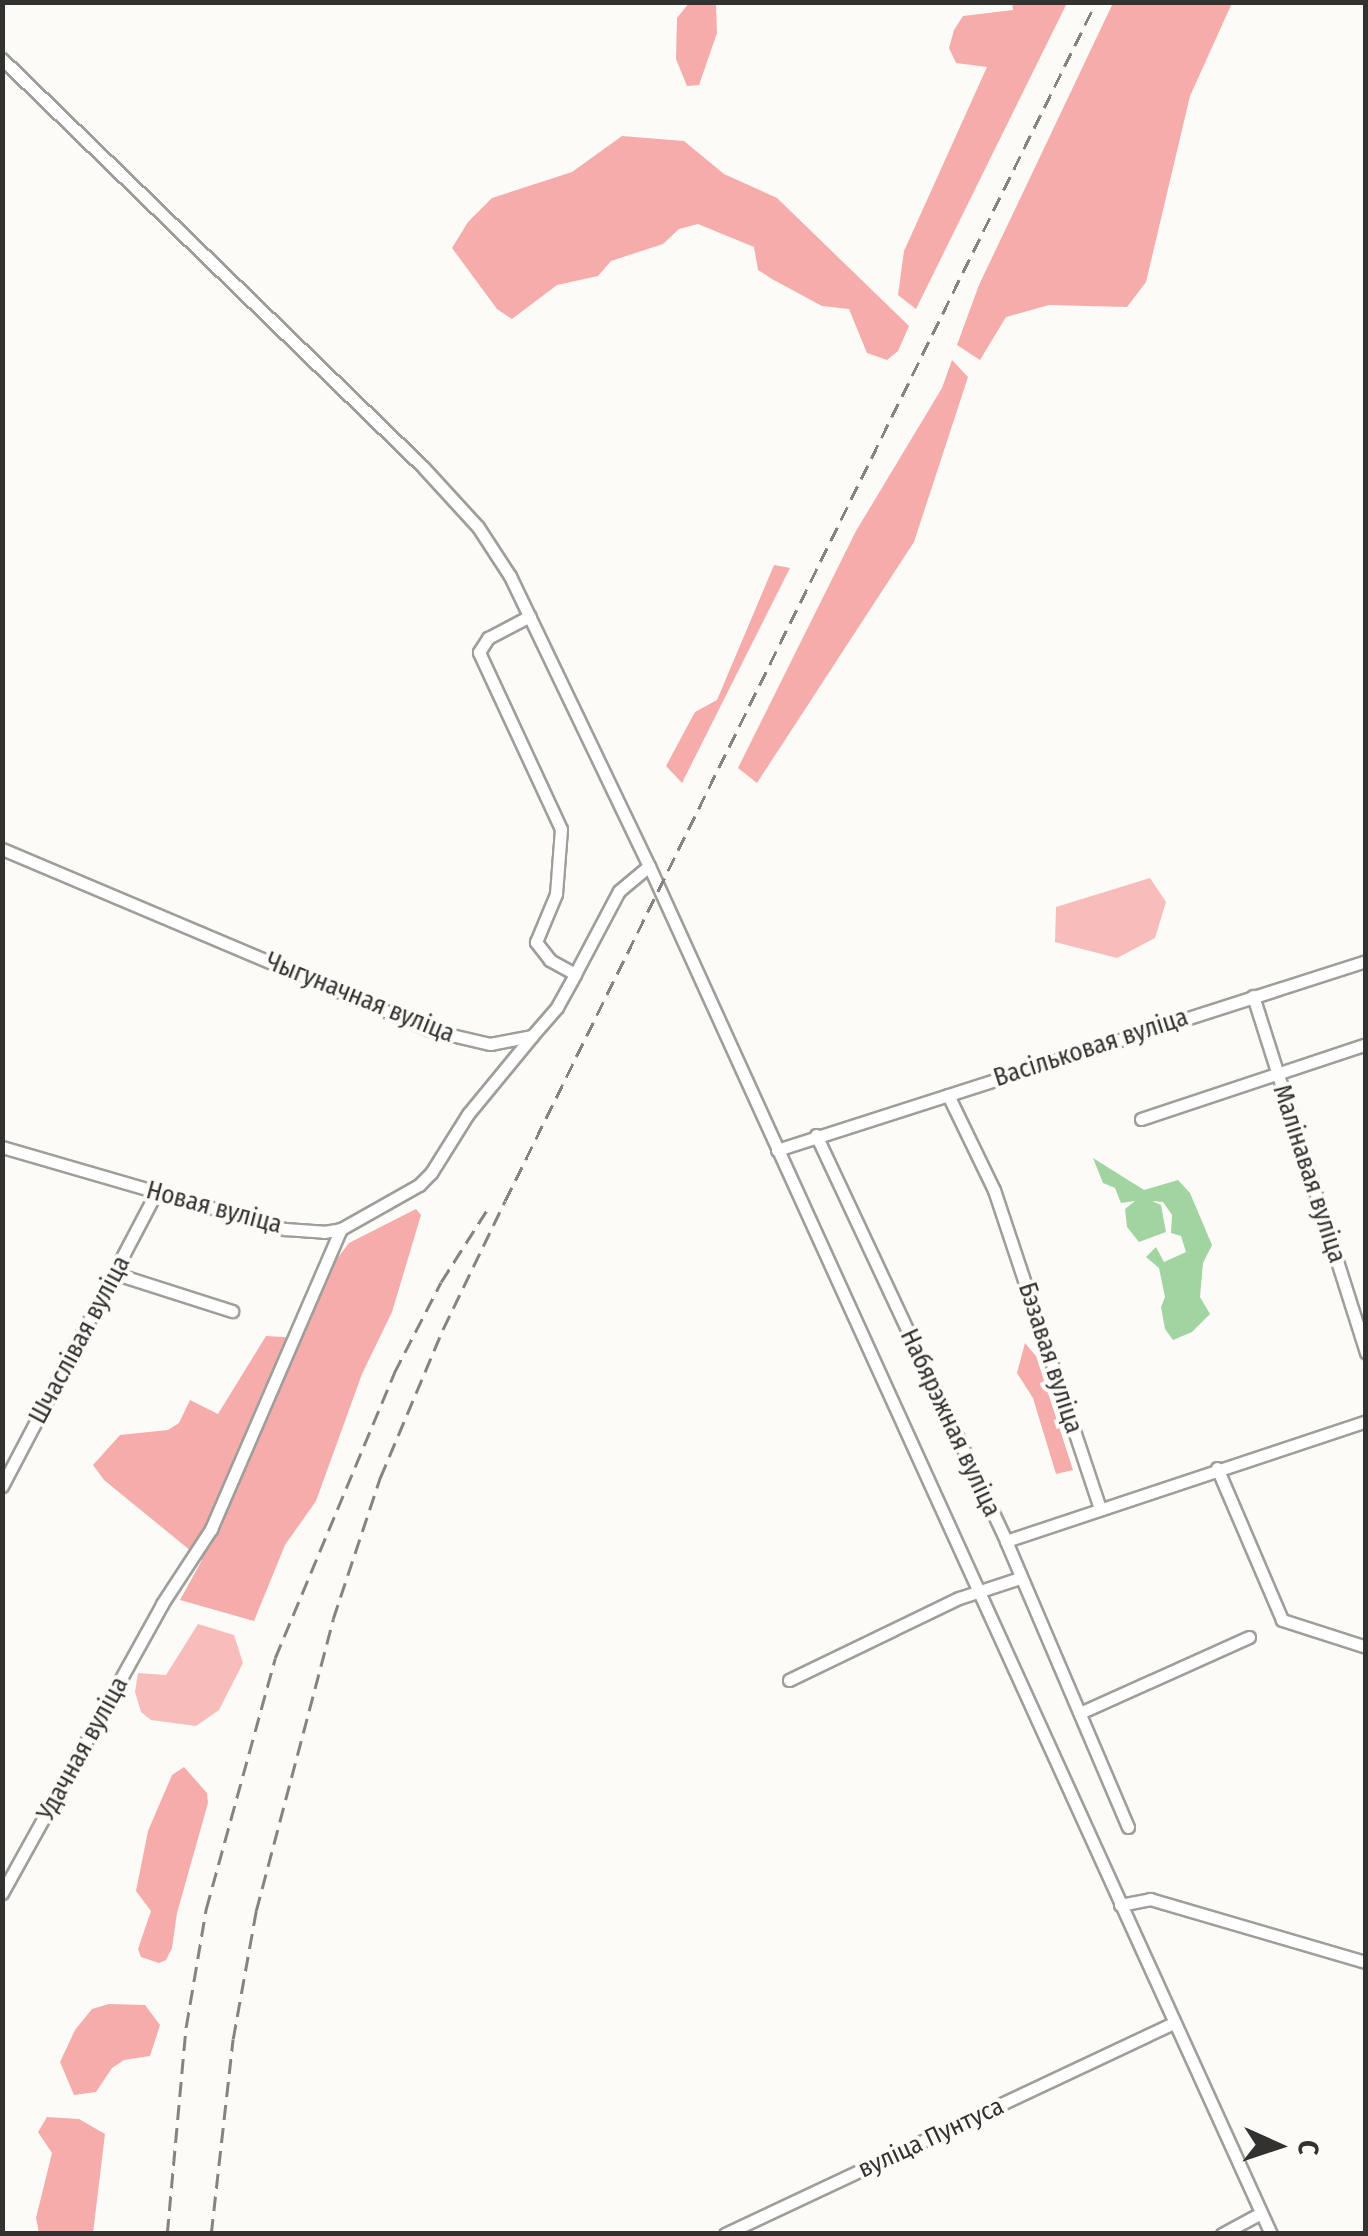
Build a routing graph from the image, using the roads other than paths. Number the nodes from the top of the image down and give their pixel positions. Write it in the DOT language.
graph roads {
  1 [pos="2,59"];
  2 [pos="530,616"];
  3 [pos="2,848"];
  4 [pos="649,866"];
  5 [pos="1366,961"];
  6 [pos="575,974"];
  7 [pos="1253,996"];
  8 [pos="532,1036"];
  9 [pos="1366,1044"];
  10 [pos="1276,1072"];
  11 [pos="948,1095"];
  12 [pos="1141,1119"];
  13 [pos="816,1136"];
  14 [pos="2,1147"];
  15 [pos="776,1150"];
  16 [pos="156,1193"];
  17 [pos="341,1228"];
  18 [pos="116,1274"];
  19 [pos="232,1311"];
  20 [pos="1366,1352"];
  21 [pos="1366,1421"];
  22 [pos="1216,1468"];
  23 [pos="2,1486"];
  24 [pos="1100,1509"];
  25 [pos="1006,1541"];
  26 [pos="1020,1578"];
  27 [pos="980,1591"];
  28 [pos="1249,1637"];
  29 [pos="1366,1648"];
  30 [pos="789,1680"];
  31 [pos="1082,1712"];
  32 [pos="1128,1827"];
  33 [pos="2,1893"];
  34 [pos="1120,1905"];
  35 [pos="1366,1962"];
  36 [pos="1173,2023"];
  37 [pos="1261,2214"];
  38 [pos="1223,2233"];
  39 [pos="725,2234"];
  40 [pos="1271,2234"];
  1 -- 2 [label="street"];
  2 -- 4 [label="street"];
  2 -- 6 [label="street"];
  3 -- 8 [label="street, Чыгуначная вуліца"];
  4 -- 6 [label="street"];
  4 -- 15 [label="street"];
  5 -- 7 [label="street, Васільковая вуліца"];
  6 -- 8 [label="street"];
  7 -- 10 [label="street, Малінавая вуліца"];
  7 -- 11 [label="street, Васільковая вуліца"];
  8 -- 17 [label="street, Новая вуліца"];
  9 -- 10 [label="street"];
  10 -- 12 [label="street"];
  10 -- 20 [label="street, Малінавая вуліца"];
  11 -- 13 [label="street, Васільковая вуліца"];
  11 -- 24 [label="street, Бэзавая вуліца"];
  13 -- 15 [label="street, Васільковая вуліца"];
  13 -- 25 [label="street, Набярэжная вуліца"];
  14 -- 16 [label="street, Новая вуліца"];
  15 -- 27 [label="street"];
  16 -- 17 [label="street, Новая вуліца"];
  16 -- 18 [label="street, Шчаслівая вуліца"];
  17 -- 33 [label="street, Удачная вуліца"];
  18 -- 19 [label="street"];
  18 -- 23 [label="street, Шчаслівая вуліца"];
  21 -- 22 [label="street"];
  22 -- 24 [label="street"];
  22 -- 29 [label="street"];
  24 -- 25 [label="street"];
  25 -- 26 [label="street, Набярэжная вуліца"];
  26 -- 27 [label="street"];
  26 -- 31 [label="street, Набярэжная вуліца"];
  27 -- 30 [label="street"];
  27 -- 34 [label="street"];
  28 -- 31 [label="street"];
  31 -- 32 [label="street, Набярэжная вуліца"];
  34 -- 35 [label="street"];
  34 -- 36 [label="street"];
  36 -- 37 [label="street"];
  36 -- 39 [label="street, вуліца Пунтуса"];
  37 -- 38 [label="street"];
  37 -- 40 [label="street"];
}
